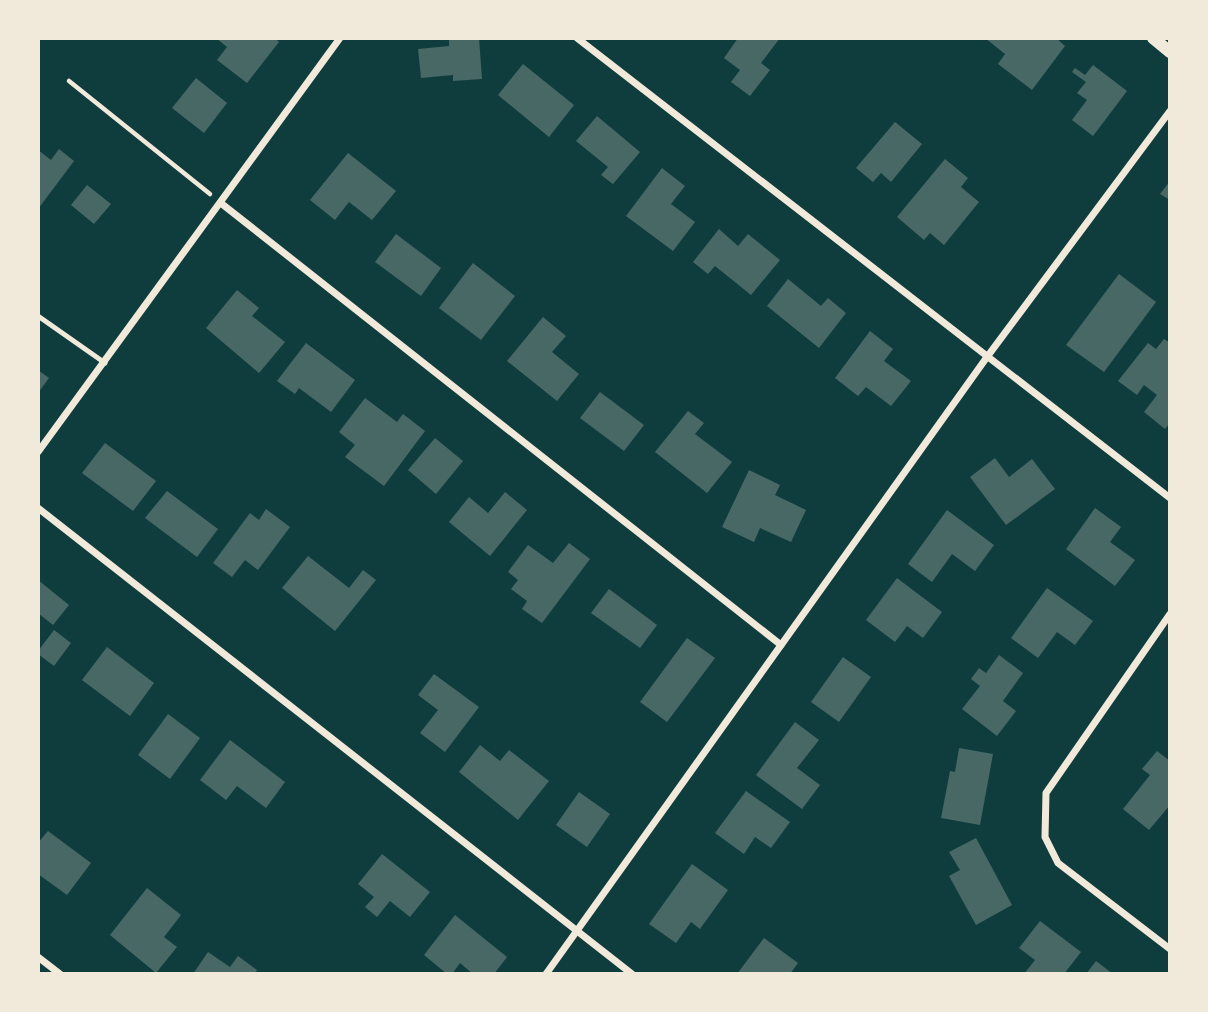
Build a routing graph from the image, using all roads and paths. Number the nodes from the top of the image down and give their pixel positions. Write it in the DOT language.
graph roads {
  1 [pos="340,38"];
  2 [pos="577,38"];
  3 [pos="1153,38"];
  4 [pos="1170,52"];
  5 [pos="69,81"];
  6 [pos="1170,111"];
  7 [pos="222,204"];
  8 [pos="38,316"];
  9 [pos="987,357"];
  10 [pos="105,363"];
  11 [pos="38,453"];
  12 [pos="1170,498"];
  13 [pos="38,508"];
  14 [pos="1170,614"];
  15 [pos="781,645"];
  16 [pos="577,930"];
  17 [pos="1170,949"];
  18 [pos="38,957"];
  19 [pos="60,974"];
  20 [pos="546,974"];
  21 [pos="632,974"];
  1 -- 7 [label="street"];
  2 -- 9 [label="street"];
  3 -- 4 [label="street"];
  5 -- 7 [label="path"];
  6 -- 9 [label="street"];
  7 -- 10 [label="street"];
  7 -- 15 [label="street"];
  8 -- 10 [label="lane"];
  9 -- 12 [label="street"];
  9 -- 15 [label="street"];
  10 -- 11 [label="street"];
  13 -- 16 [label="street"];
  14 -- 17 [label="street"];
  15 -- 16 [label="street"];
  16 -- 20 [label="street"];
  16 -- 21 [label="street"];
  18 -- 19 [label="street"];
}
